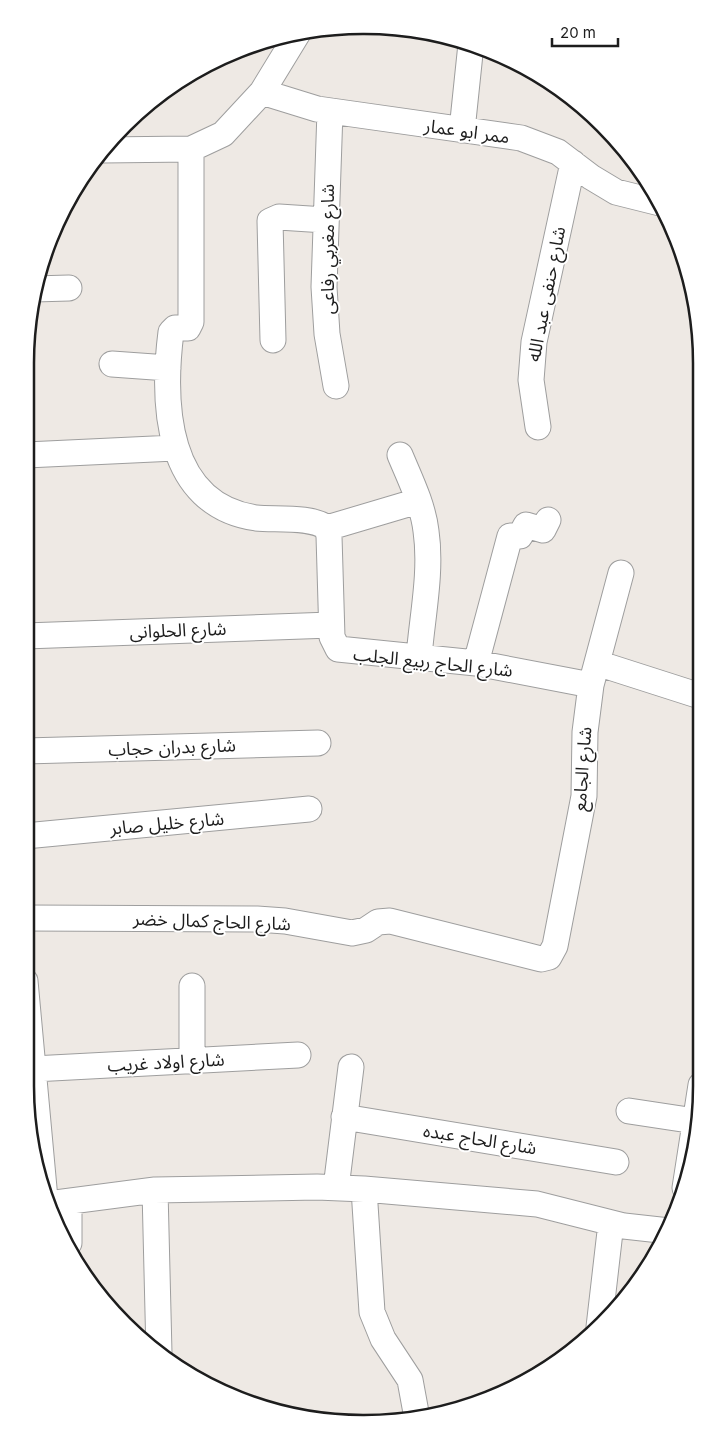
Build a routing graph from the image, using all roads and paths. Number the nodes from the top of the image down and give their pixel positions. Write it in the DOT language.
graph roads {
  1 [pos="293,41"];
  2 [pos="470,51"];
  3 [pos="262,92"];
  4 [pos="330,111"];
  5 [pos="462,130"];
  6 [pos="116,146"];
  7 [pos="191,149"];
  8 [pos="572,163"];
  9 [pos="650,200"];
  10 [pos="325,220"];
  11 [pos="69,288"];
  12 [pos="42,289"];
  13 [pos="273,340"];
  14 [pos="112,364"];
  15 [pos="168,368"];
  16 [pos="336,386"];
  17 [pos="538,427"];
  18 [pos="175,448"];
  19 [pos="34,455"];
  20 [pos="400,455"];
  21 [pos="418,501"];
  22 [pos="548,520"];
  23 [pos="326,528"];
  24 [pos="621,573"];
  25 [pos="331,625"];
  26 [pos="34,636"];
  27 [pos="419,657"];
  28 [pos="476,663"];
  29 [pos="594,674"];
  30 [pos="693,690"];
  31 [pos="318,743"];
  32 [pos="34,752"];
  33 [pos="309,809"];
  34 [pos="34,835"];
  35 [pos="34,918"];
  36 [pos="541,958"];
  37 [pos="192,986"];
  38 [pos="298,1055"];
  39 [pos="192,1060"];
  40 [pos="34,1061"];
  41 [pos="351,1067"];
  42 [pos="629,1111"];
  43 [pos="344,1117"];
  44 [pos="36,1120"];
  45 [pos="691,1120"];
  46 [pos="616,1162"];
  47 [pos="336,1188"];
  48 [pos="364,1189"];
  49 [pos="155,1190"];
  50 [pos="52,1194"];
  51 [pos="55,1202"];
  52 [pos="611,1223"];
  53 [pos="660,1230"];
  54 [pos="600,1315"];
  55 [pos="159,1344"];
  56 [pos="416,1411"];
  1 -- 3 [label="street"];
  2 -- 5 [label="street"];
  3 -- 4 [label="street, ممر ابو عمار"];
  3 -- 7 [label="street"];
  4 -- 5 [label="street, ممر ابو عمار"];
  4 -- 10 [label="street, شارع مغربي رفاعى"];
  5 -- 8 [label="street, ممر ابو عمار"];
  6 -- 7 [label="street"];
  7 -- 15 [label="street"];
  8 -- 9 [label="street, ممر ابو عمار"];
  8 -- 17 [label="street, شارع حنفى عبد الله"];
  10 -- 13 [label="street"];
  10 -- 16 [label="street, شارع مغربي رفاعى"];
  11 -- 12 [label="street"];
  14 -- 15 [label="street"];
  15 -- 18 [label="street"];
  18 -- 19 [label="street"];
  18 -- 23 [label="street"];
  20 -- 21 [label="street"];
  21 -- 23 [label="street"];
  21 -- 27 [label="street"];
  22 -- 28 [label="street"];
  23 -- 25 [label="street, شارع الحاج ربيع الجلب"];
  24 -- 29 [label="street, شارع الجامع"];
  25 -- 26 [label="street, شارع الحلوانى"];
  25 -- 27 [label="street, شارع الحاج ربيع الجلب"];
  27 -- 28 [label="street, شارع الحاج ربيع الجلب"];
  28 -- 29 [label="street, شارع الحاج ربيع الجلب"];
  29 -- 30 [label="street, شارع الحاج ربيع الجلب"];
  29 -- 36 [label="street, شارع الجامع"];
  31 -- 32 [label="street, شارع بدران حجاب"];
  33 -- 34 [label="street, شارع خليل صابر"];
  35 -- 36 [label="street, شارع الحاج كمال خضر"];
  37 -- 39 [label="street"];
  38 -- 39 [label="street, شارع اولاد غريب"];
  39 -- 40 [label="street, شارع اولاد غريب"];
  41 -- 43 [label="street"];
  42 -- 45 [label="street"];
  43 -- 46 [label="street, شارع الحاج عبده"];
  43 -- 47 [label="street"];
  44 -- 50 [label="street"];
  47 -- 48 [label="street"];
  47 -- 49 [label="street"];
  48 -- 52 [label="street"];
  48 -- 56 [label="street"];
  49 -- 51 [label="street"];
  49 -- 55 [label="street"];
  52 -- 53 [label="street"];
  52 -- 54 [label="street"];
}
